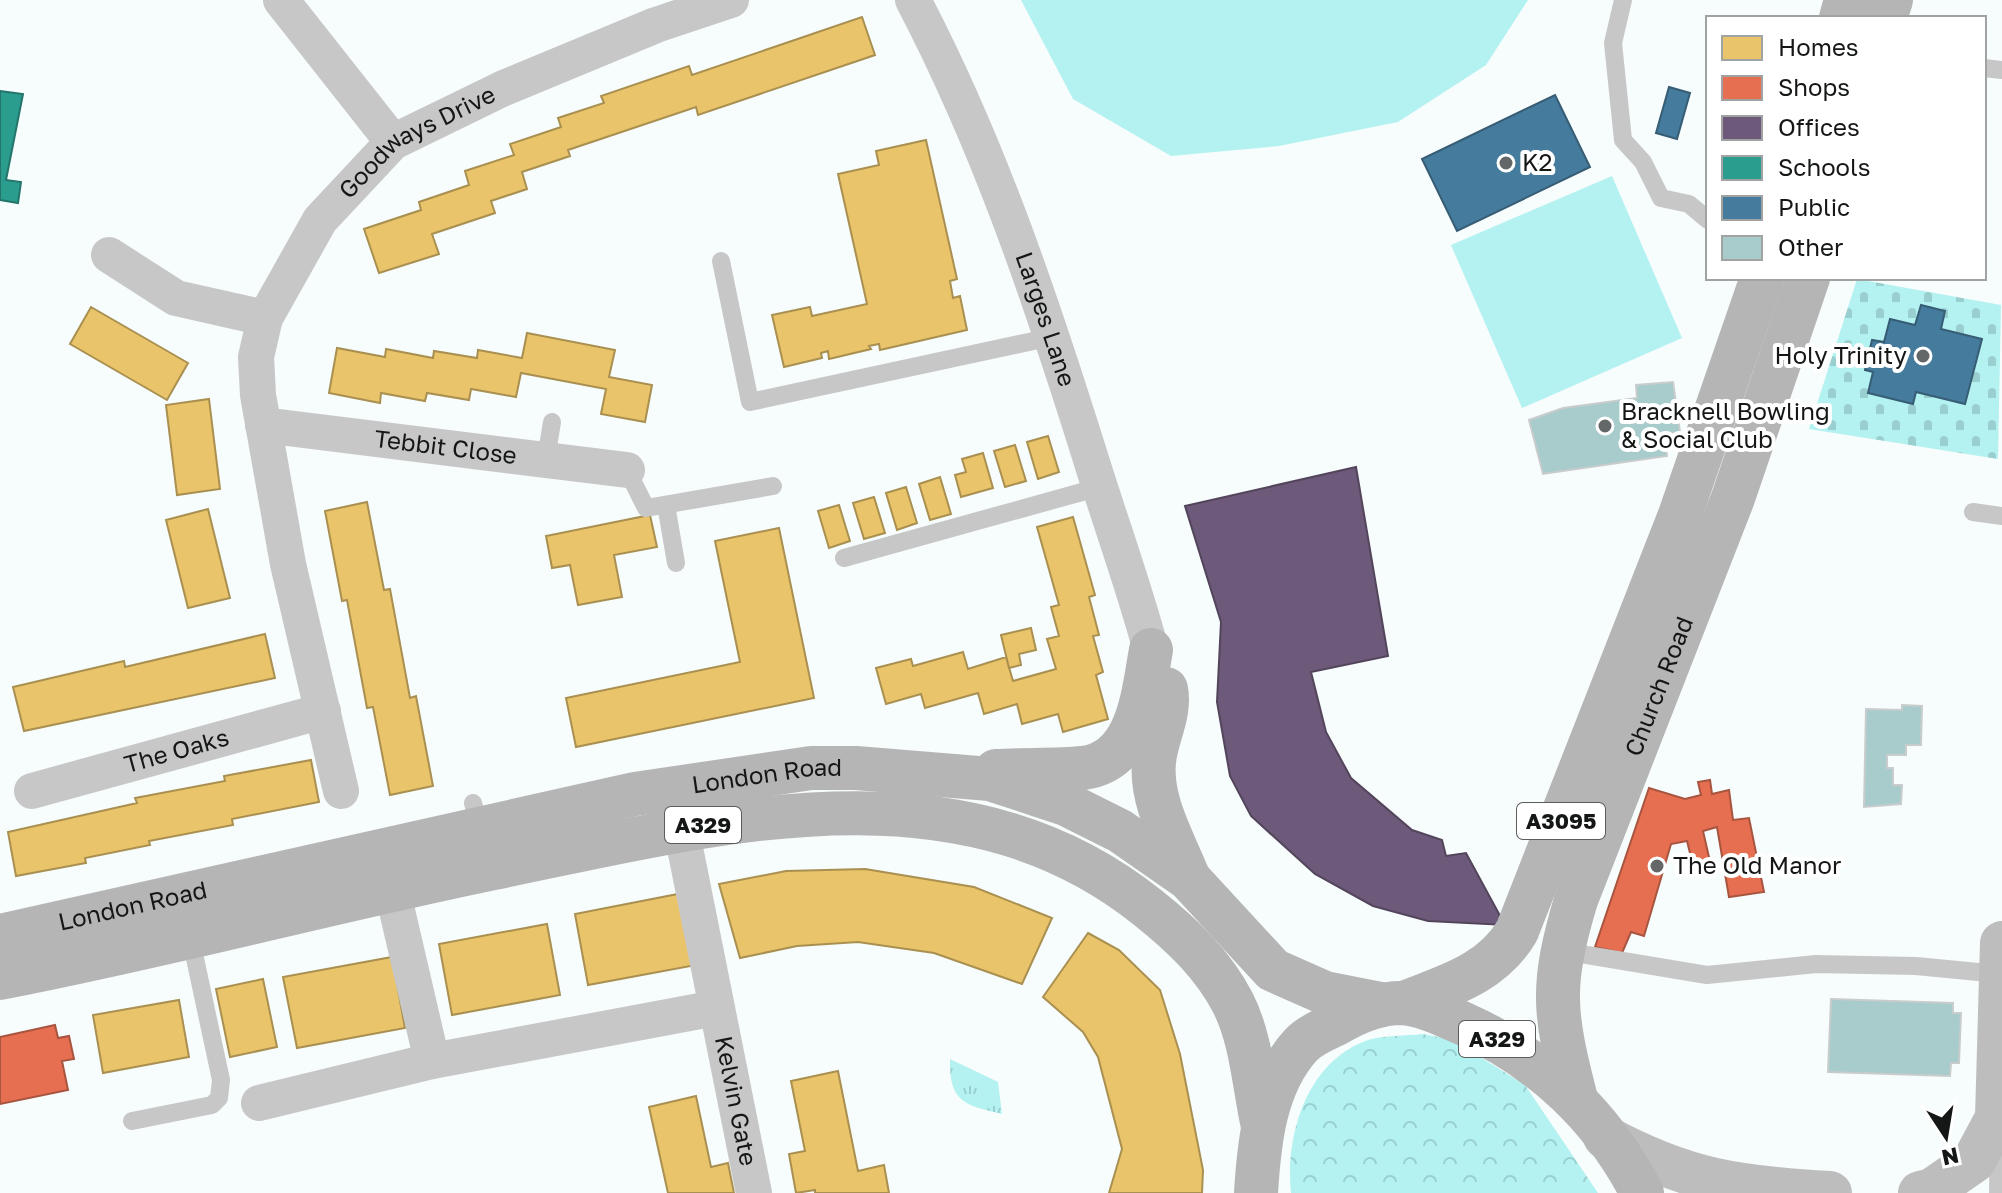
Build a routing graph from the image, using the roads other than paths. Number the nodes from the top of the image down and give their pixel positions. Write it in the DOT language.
graph roads {
  1 [pos="281,0"];
  2 [pos="731,0"];
  3 [pos="913,0"];
  4 [pos="1623,0"];
  5 [pos="651,12"];
  6 [pos="393,142"];
  7 [pos="1706,218"];
  8 [pos="109,255"];
  9 [pos="721,261"];
  10 [pos="1761,280"];
  11 [pos="1807,280"];
  12 [pos="265,318"];
  13 [pos="1052,337"];
  14 [pos="552,422"];
  15 [pos="263,425"];
  16 [pos="546,459"];
  17 [pos="627,470"];
  18 [pos="773,486"];
  19 [pos="1100,487"];
  20 [pos="666,505"];
  21 [pos="1973,512"];
  22 [pos="2002,516"];
  23 [pos="844,558"];
  24 [pos="676,563"];
  25 [pos="1151,650"];
  26 [pos="323,711"];
  27 [pos="958,774"];
  28 [pos="32,791"];
  29 [pos="341,791"];
  30 [pos="685,848"];
  31 [pos="1189,879"];
  32 [pos="392,889"];
  33 [pos="190,935"];
  34 [pos="0,936"];
  35 [pos="1561,951"];
  36 [pos="2001,958"];
  37 [pos="0,978"];
  38 [pos="1392,1004"];
  39 [pos="716,1008"];
  40 [pos="2001,1060"];
  41 [pos="432,1061"];
  42 [pos="1576,1099"];
  43 [pos="259,1103"];
  44 [pos="1997,1118"];
  45 [pos="132,1121"];
  46 [pos="1262,1122"];
  47 [pos="1605,1137"];
  48 [pos="1256,1192"];
  49 [pos="754,1193"];
  50 [pos="1642,1193"];
  51 [pos="1830,1193"];
  52 [pos="1920,1193"];
  53 [pos="1998,1193"];
  1 -- 6 [label="street"];
  2 -- 5 [label="street, Goodways Drive"];
  3 -- 13 [label="street, Larges Lane"];
  4 -- 7 [label="lane"];
  5 -- 6 [label="street, Goodways Drive"];
  6 -- 12 [label="street, Goodways Drive"];
  8 -- 12 [label="street"];
  9 -- 13 [label="lane"];
  10 -- 38 [label="main road, Church Road / A3095"];
  11 -- 35 [label="main road, Church Road / A3095"];
  12 -- 15 [label="street, Goodways Drive"];
  13 -- 19 [label="street, Larges Lane"];
  14 -- 16 [label="lane"];
  15 -- 16 [label="street, Tebbit Close"];
  15 -- 26 [label="street"];
  16 -- 17 [label="street, Tebbit Close"];
  17 -- 20 [label="lane"];
  18 -- 20 [label="lane"];
  19 -- 23 [label="lane"];
  19 -- 25 [label="street, Larges Lane"];
  20 -- 24 [label="lane"];
  21 -- 22 [label="lane"];
  25 -- 27 [label="main road"];
  25 -- 31 [label="main road"];
  26 -- 28 [label="street, The Oaks"];
  26 -- 29 [label="street"];
  27 -- 31 [label="main road, London Road / A329"];
  27 -- 34 [label="main road, London Road / A329"];
  30 -- 39 [label="street, Kelvin Gate"];
  31 -- 38 [label="main road, London Road / A329"];
  32 -- 33 [label="main road, London Road / A329"];
  32 -- 41 [label="street"];
  32 -- 46 [label="main road, London Road / A329"];
  33 -- 37 [label="main road, London Road / A329"];
  33 -- 45 [label="lane"];
  35 -- 36 [label="lane"];
  35 -- 42 [label="main road, Church Road / A3095"];
  36 -- 40 [label="street"];
  38 -- 42 [label="main road, A329"];
  38 -- 46 [label="main road, A329"];
  39 -- 41 [label="street"];
  39 -- 49 [label="street, Kelvin Gate"];
  40 -- 44 [label="street"];
  41 -- 43 [label="street"];
  42 -- 47 [label="main road, A329"];
  44 -- 52 [label="street"];
  44 -- 53 [label="lane"];
  46 -- 48 [label="main road, A329"];
  47 -- 50 [label="main road, A329"];
  47 -- 51 [label="street"];
}
